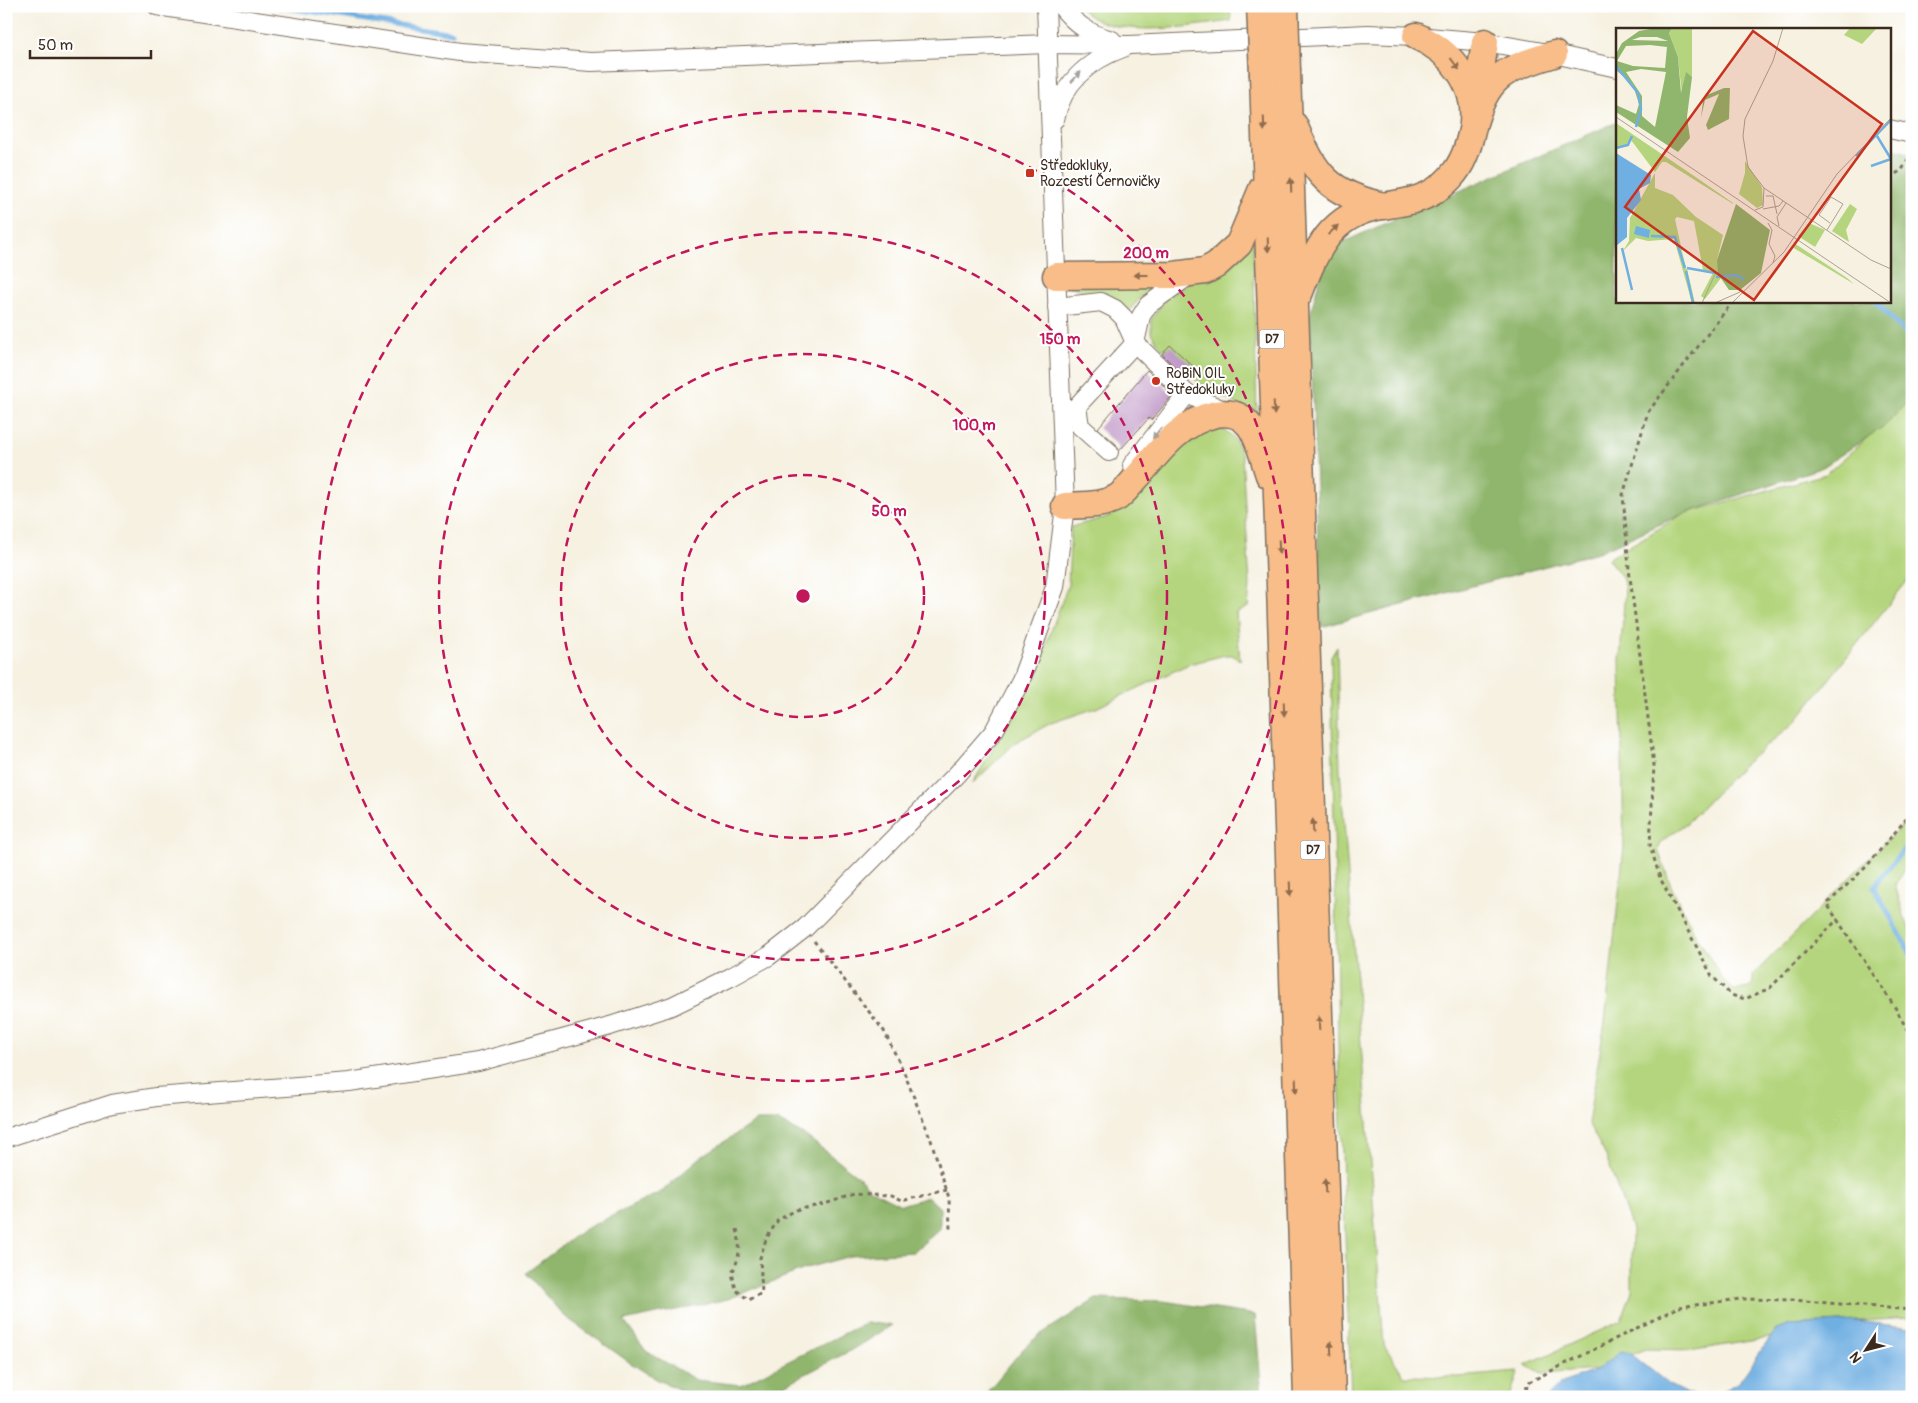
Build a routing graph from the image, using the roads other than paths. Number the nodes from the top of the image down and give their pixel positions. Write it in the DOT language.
graph roads {
  1 [pos="157,6"];
  2 [pos="1046,6"];
  3 [pos="1061,6"];
  4 [pos="1260,6"];
  5 [pos="1285,6"];
  6 [pos="1416,36"];
  7 [pos="1485,42"];
  8 [pos="1047,44"];
  9 [pos="1129,45"];
  10 [pos="1554,54"];
  11 [pos="1616,68"];
  12 [pos="1275,73"];
  13 [pos="1289,114"];
  14 [pos="1890,128"];
  15 [pos="1472,132"];
  16 [pos="1912,134"];
  17 [pos="1051,137"];
  18 [pos="1266,179"];
  19 [pos="1384,206"];
  20 [pos="1190,274"];
  21 [pos="1056,276"];
  22 [pos="1295,304"];
  23 [pos="1058,307"];
  24 [pos="1134,343"];
  25 [pos="1187,394"];
  26 [pos="1230,413"];
  27 [pos="1109,452"];
  28 [pos="1277,498"];
  29 [pos="1094,504"];
  30 [pos="1065,506"];
  31 [pos="6,1138"];
  32 [pos="1307,1397"];
  33 [pos="1332,1397"];
  1 -- 8 [label="street"];
  2 -- 8 [label="street"];
  3 -- 9 [label="street"];
  4 -- 12 [label="highway, D7, bridge"];
  5 -- 12 [label="highway, D7, bridge"];
  6 -- 7 [label="street"];
  6 -- 9 [label="street"];
  6 -- 15 [label="highway, one-way"];
  7 -- 10 [label="street"];
  7 -- 15 [label="highway"];
  8 -- 9 [label="street"];
  8 -- 17 [label="street"];
  17 -- 9 [label="street, one-way"];
  10 -- 11 [label="street"];
  10 -- 15 [label="highway"];
  12 -- 13 [label="highway, D7"];
  12 -- 18 [label="highway, D7, one-way"];
  13 -- 19 [label="highway"];
  22 -- 13 [label="highway, D7, one-way"];
  14 -- 16 [label="street"];
  15 -- 19 [label="highway"];
  17 -- 21 [label="street"];
  18 -- 20 [label="highway"];
  18 -- 28 [label="highway, D7, one-way"];
  22 -- 19 [label="highway, one-way"];
  20 -- 21 [label="highway, one-way"];
  20 -- 24 [label="street"];
  21 -- 23 [label="street"];
  33 -- 22 [label="highway, D7, one-way"];
  23 -- 24 [label="street"];
  23 -- 30 [label="street"];
  24 -- 25 [label="street"];
  24 -- 27 [label="street"];
  25 -- 26 [label="street"];
  25 -- 29 [label="street, one-way"];
  26 -- 28 [label="highway"];
  26 -- 29 [label="highway"];
  28 -- 32 [label="highway, D7, one-way"];
  29 -- 30 [label="highway"];
  30 -- 31 [label="street"];
}
